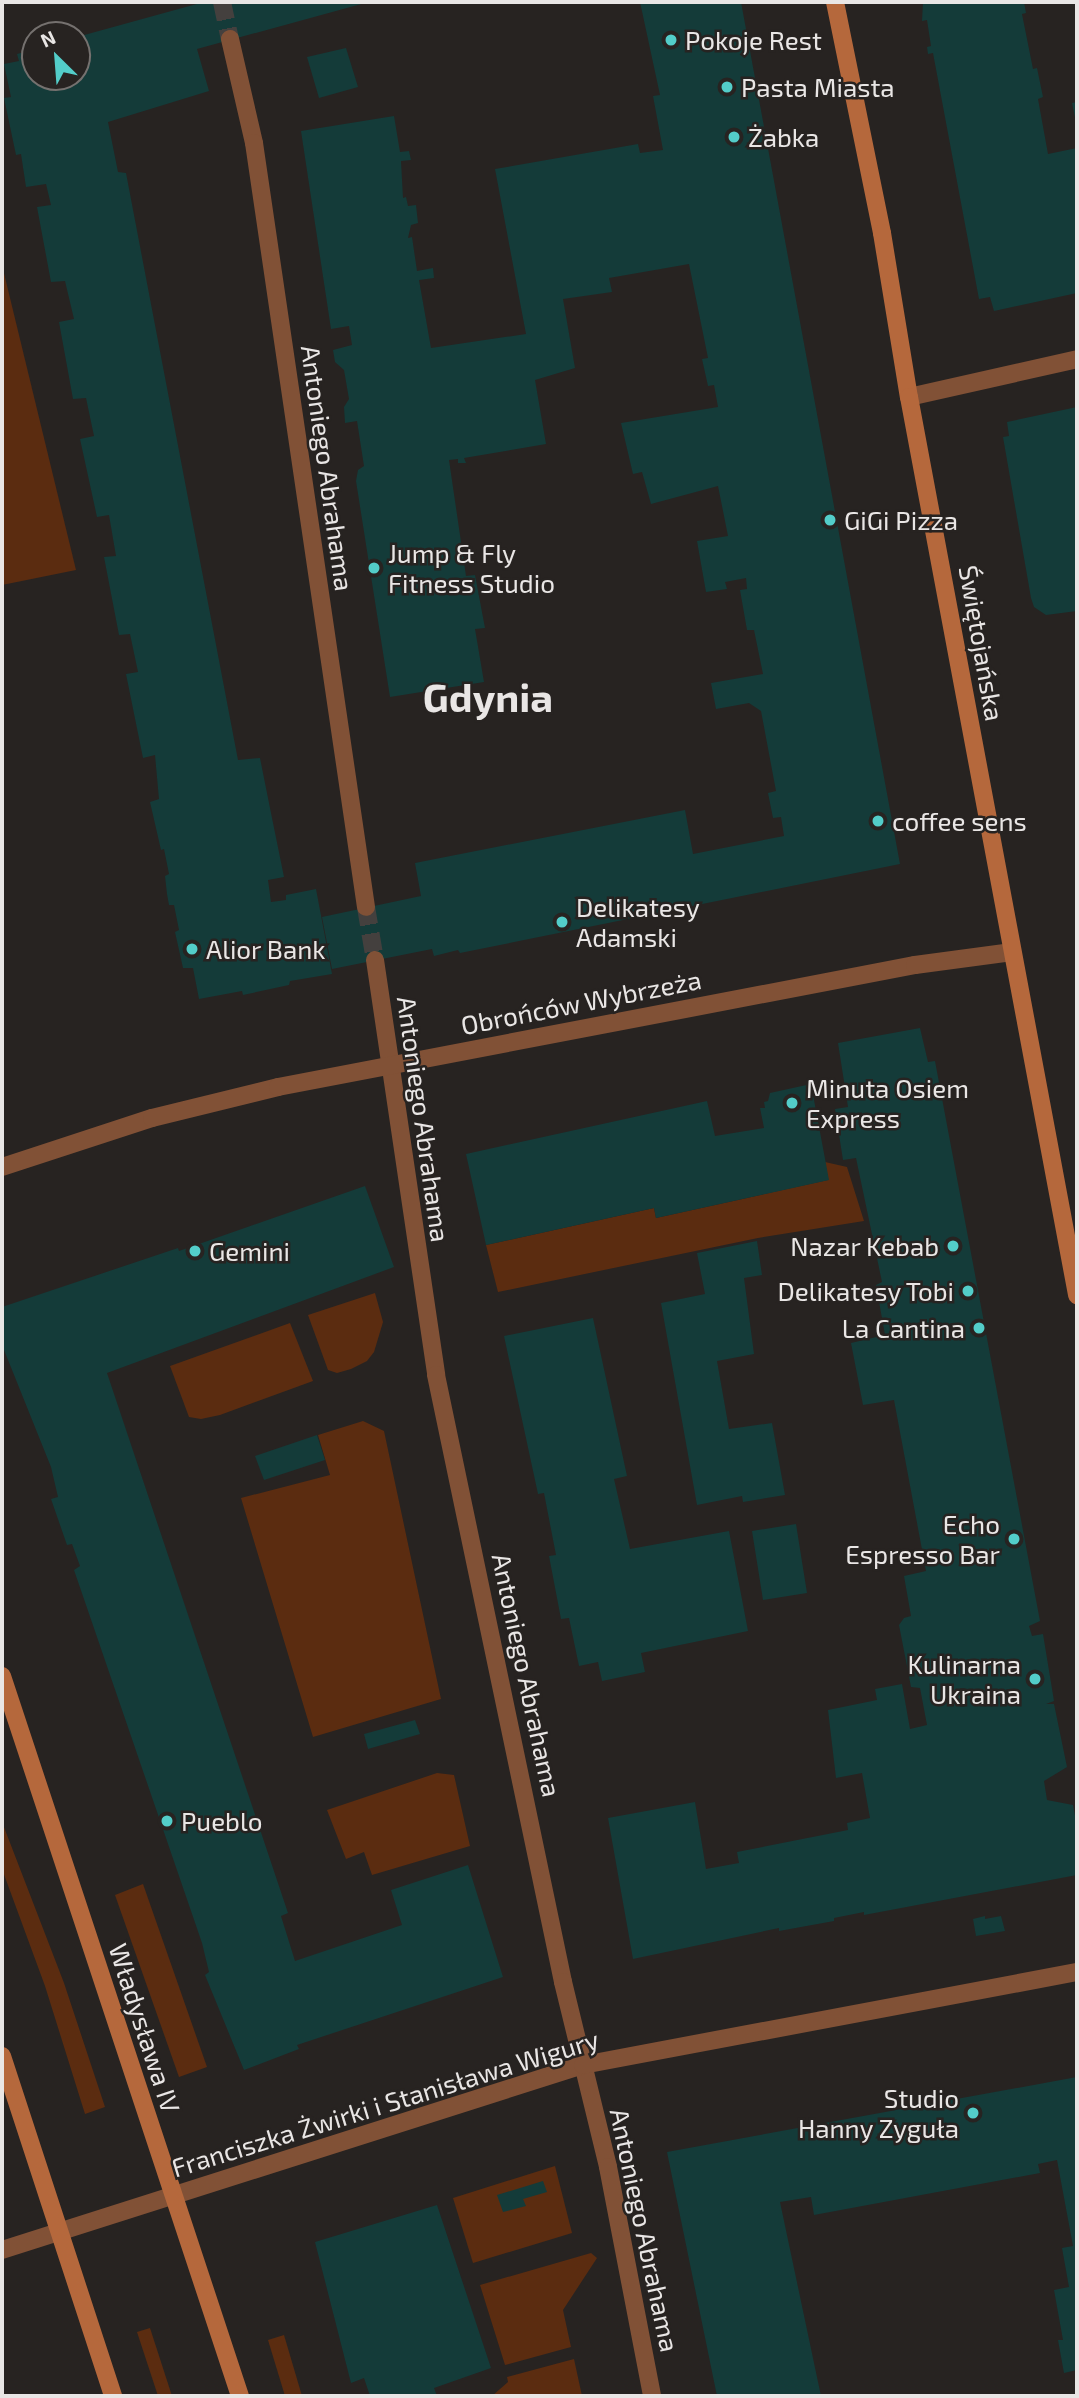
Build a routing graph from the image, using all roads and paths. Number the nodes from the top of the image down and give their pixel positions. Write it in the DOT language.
graph roads {
  1 [pos="835,2"];
  2 [pos="230,39"];
  3 [pos="1077,359"];
  4 [pos="909,397"];
  5 [pos="366,907"];
  6 [pos="1012,952"];
  7 [pos="375,960"];
  8 [pos="391,1066"];
  9 [pos="2,1167"];
  10 [pos="1077,1295"];
  11 [pos="2,1676"];
  12 [pos="1077,1972"];
  13 [pos="2,2056"];
  14 [pos="583,2065"];
  15 [pos="173,2195"];
  16 [pos="60,2231"];
  17 [pos="2,2250"];
  18 [pos="113,2396"];
  19 [pos="240,2396"];
  20 [pos="652,2396"];
  1 -- 4 [label="street, Świętojańska"];
  2 -- 5 [label="street, Antoniego Abrahama"];
  3 -- 4 [label="street"];
  4 -- 6 [label="street, Świętojańska"];
  6 -- 8 [label="street, Obrońców Wybrzeża"];
  6 -- 10 [label="street, Świętojańska"];
  7 -- 8 [label="street, Antoniego Abrahama"];
  8 -- 9 [label="street, Obrońców Wybrzeża"];
  8 -- 14 [label="street, Antoniego Abrahama"];
  11 -- 15 [label="street, Władysława IV"];
  12 -- 14 [label="street, Franciszka Żwirki i Stanisława Wigury"];
  13 -- 16 [label="street"];
  14 -- 15 [label="street, Franciszka Żwirki i Stanisława Wigury"];
  14 -- 20 [label="street, Antoniego Abrahama"];
  15 -- 16 [label="street, Franciszka Żwirki i Stanisława Wigury"];
  15 -- 19 [label="street, Władysława IV"];
  16 -- 17 [label="street, Franciszka Żwirki i Stanisława Wigury"];
  16 -- 18 [label="street"];
}
